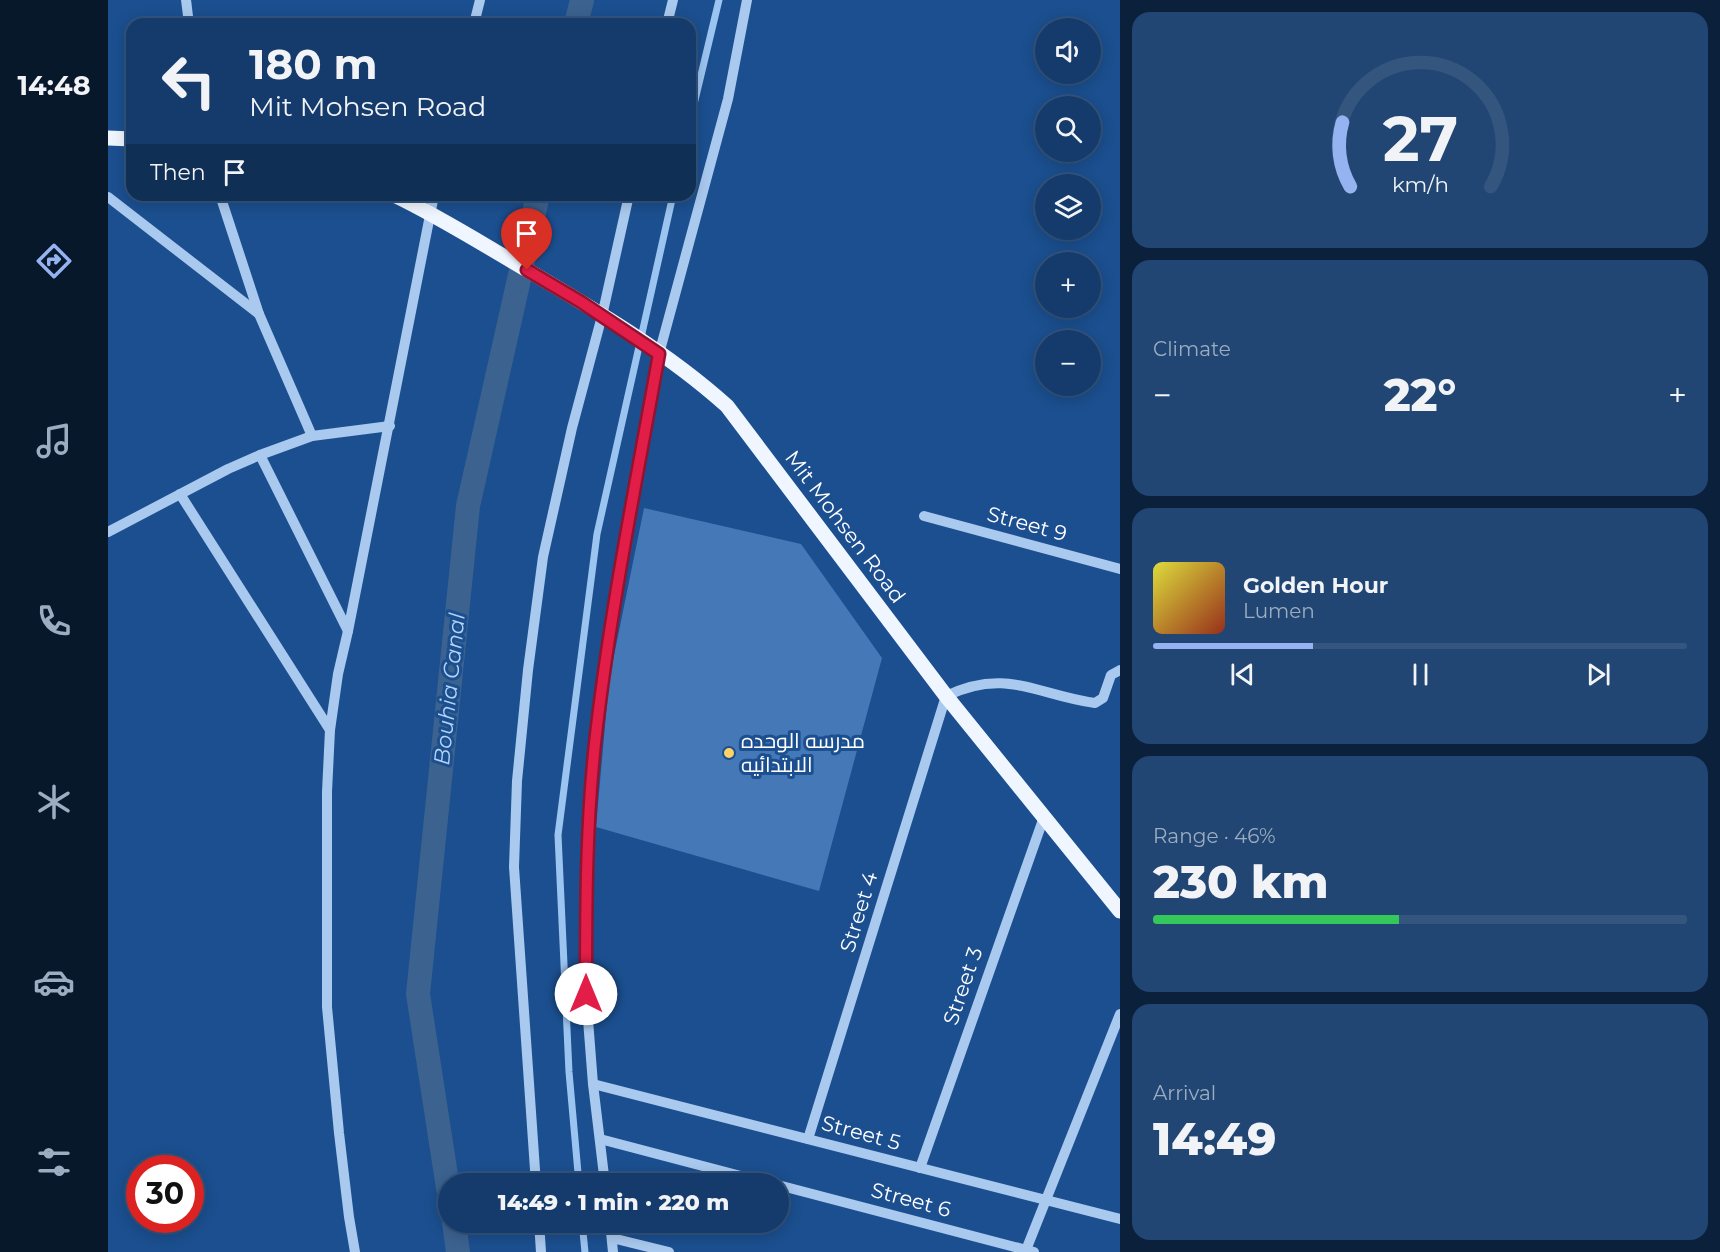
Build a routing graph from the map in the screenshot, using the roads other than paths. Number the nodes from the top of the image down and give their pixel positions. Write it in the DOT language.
graph roads {
  1 [pos="186,0"];
  2 [pos="480,0"];
  3 [pos="673,0"];
  4 [pos="747,0"];
  5 [pos="188,18"];
  6 [pos="476,18"];
  7 [pos="668,18"];
  8 [pos="108,138"];
  9 [pos="126,139"];
  10 [pos="108,197"];
  11 [pos="222,201"];
  12 [pos="406,201"];
  13 [pos="433,201"];
  14 [pos="628,201"];
  15 [pos="431,213"];
  16 [pos="259,314"];
  17 [pos="609,320"];
  18 [pos="659,354"];
  19 [pos="390,426"];
  20 [pos="312,436"];
  21 [pos="260,455"];
  22 [pos="180,494"];
  23 [pos="924,516"];
  24 [pos="108,532"];
  25 [pos="1120,569"];
  26 [pos="348,632"];
  27 [pos="1120,670"];
  28 [pos="946,696"];
  29 [pos="330,730"];
  30 [pos="1044,817"];
  31 [pos="1120,911"];
  32 [pos="1120,1014"];
  33 [pos="593,1084"];
  34 [pos="600,1139"];
  35 [pos="808,1139"];
  36 [pos="920,1168"];
  37 [pos="535,1173"];
  38 [pos="604,1173"];
  39 [pos="729,1173"];
  40 [pos="789,1188"];
  41 [pos="1047,1201"];
  42 [pos="1120,1219"];
  43 [pos="539,1233"];
  44 [pos="611,1233"];
  45 [pos="612,1238"];
  46 [pos="1030,1251"];
  47 [pos="355,1252"];
  48 [pos="541,1252"];
  49 [pos="613,1252"];
  50 [pos="669,1252"];
  1 -- 5 [label="street"];
  2 -- 6 [label="street"];
  3 -- 7 [label="street"];
  4 -- 18 [label="street"];
  8 -- 9 [label="main road"];
  10 -- 16 [label="street"];
  11 -- 16 [label="street"];
  12 -- 15 [label="main road, Mit Mohsen Road"];
  13 -- 15 [label="street"];
  14 -- 17 [label="street"];
  15 -- 17 [label="main road, Mit Mohsen Road"];
  15 -- 19 [label="street"];
  16 -- 20 [label="street"];
  17 -- 18 [label="main road, Mit Mohsen Road"];
  17 -- 37 [label="street"];
  18 -- 28 [label="main road, Mit Mohsen Road"];
  18 -- 33 [label="street"];
  19 -- 20 [label="street"];
  19 -- 26 [label="street"];
  20 -- 21 [label="street"];
  21 -- 22 [label="street"];
  21 -- 26 [label="street"];
  22 -- 24 [label="street"];
  22 -- 29 [label="street"];
  23 -- 25 [label="street, Street 9"];
  26 -- 29 [label="street"];
  27 -- 28 [label="street"];
  28 -- 30 [label="main road, Mit Mohsen Road"];
  28 -- 35 [label="street, Street 4"];
  29 -- 47 [label="street"];
  30 -- 31 [label="main road, Mit Mohsen Road"];
  30 -- 36 [label="street, Street 3"];
  32 -- 41 [label="street"];
  33 -- 34 [label="street"];
  33 -- 35 [label="street, Street 5"];
  34 -- 38 [label="street"];
  34 -- 39 [label="street"];
  35 -- 36 [label="street, Street 5"];
  36 -- 41 [label="street, Street 5"];
  40 -- 46 [label="street, Street 6"];
  41 -- 42 [label="street, Street 5"];
  41 -- 46 [label="street"];
  43 -- 48 [label="street"];
  44 -- 45 [label="street"];
  45 -- 49 [label="street"];
  45 -- 50 [label="street"];
}
